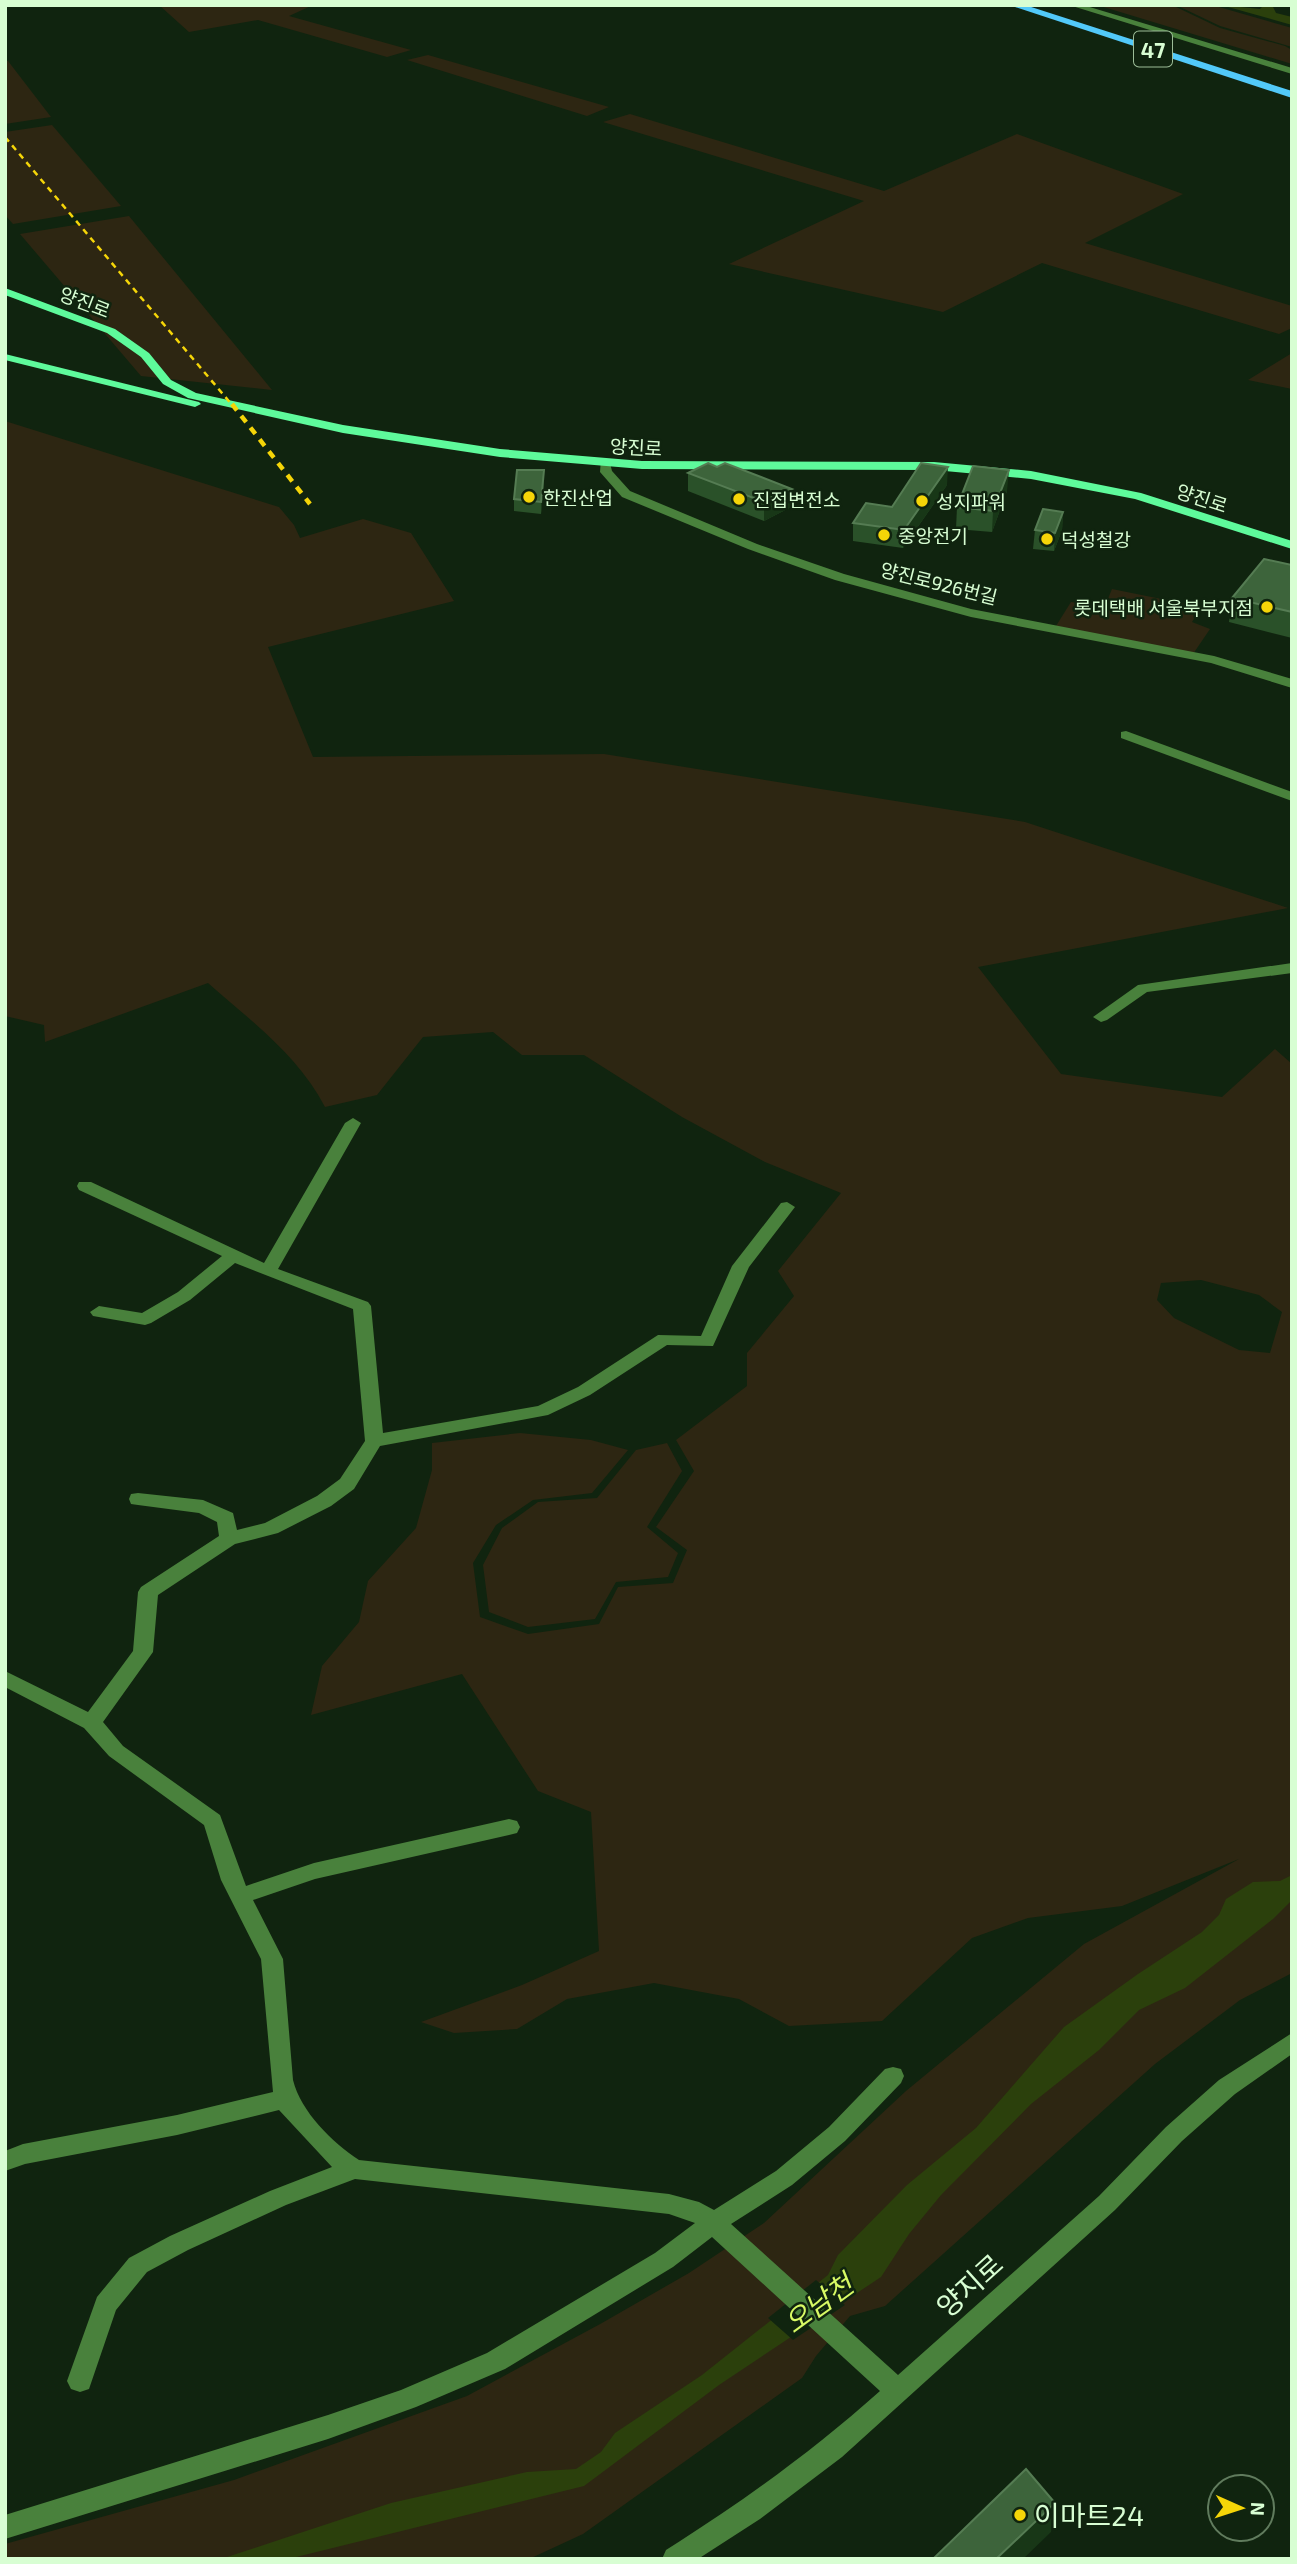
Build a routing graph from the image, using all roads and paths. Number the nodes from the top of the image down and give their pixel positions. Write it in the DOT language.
graph roads {
  1 [pos="1014,5"];
  2 [pos="1031,5"];
  3 [pos="1073,5"];
  4 [pos="1292,71"];
  5 [pos="1292,88"];
  6 [pos="1292,95"];
  7 [pos="5,291"];
  8 [pos="5,298"];
  9 [pos="5,357"];
  10 [pos="175,399"];
  11 [pos="606,467"];
  12 [pos="1292,545"];
  13 [pos="1292,554"];
  14 [pos="1292,684"];
  15 [pos="1126,734"];
  16 [pos="1292,797"];
  17 [pos="1292,968"];
  18 [pos="1101,1017"];
  19 [pos="353,1123"];
  20 [pos="85,1186"];
  21 [pos="787,1207"];
  22 [pos="235,1254"];
  23 [pos="268,1270"];
  24 [pos="99,1312"];
  25 [pos="374,1441"];
  26 [pos="138,1499"];
  27 [pos="229,1539"];
  28 [pos="5,1678"];
  29 [pos="91,1723"];
  30 [pos="509,1827"];
  31 [pos="240,1896"];
  32 [pos="1292,2042"];
  33 [pos="893,2076"];
  34 [pos="286,2099"];
  35 [pos="5,2161"];
  36 [pos="354,2169"];
  37 [pos="714,2222"];
  38 [pos="80,2381"];
  39 [pos="898,2392"];
  40 [pos="5,2527"];
  41 [pos="675,2559"];
  1 -- 6 [label="highway, 47"];
  2 -- 5 [label="highway, 47"];
  3 -- 4 [label="street"];
  7 -- 11 [label="main road, 양진로"];
  8 -- 10 [label="main road, 양진로"];
  9 -- 10 [label="main road, 양진로"];
  10 -- 11 [label="main road, 양진로"];
  11 -- 12 [label="main road, 양진로"];
  11 -- 13 [label="main road, 양진로"];
  11 -- 14 [label="street, 양진로926번길"];
  15 -- 16 [label="street"];
  17 -- 18 [label="street"];
  19 -- 23 [label="street"];
  20 -- 22 [label="street"];
  21 -- 25 [label="street"];
  22 -- 23 [label="street"];
  22 -- 24 [label="street"];
  23 -- 25 [label="street"];
  25 -- 27 [label="street"];
  26 -- 27 [label="street"];
  27 -- 29 [label="street"];
  28 -- 29 [label="street"];
  29 -- 31 [label="street"];
  30 -- 31 [label="street"];
  31 -- 34 [label="street"];
  32 -- 39 [label="street, 양지로"];
  33 -- 37 [label="street"];
  34 -- 35 [label="street"];
  34 -- 36 [label="street"];
  36 -- 37 [label="street"];
  36 -- 38 [label="street"];
  37 -- 39 [label="street"];
  37 -- 40 [label="street"];
  39 -- 41 [label="street, 양지로"];
}
